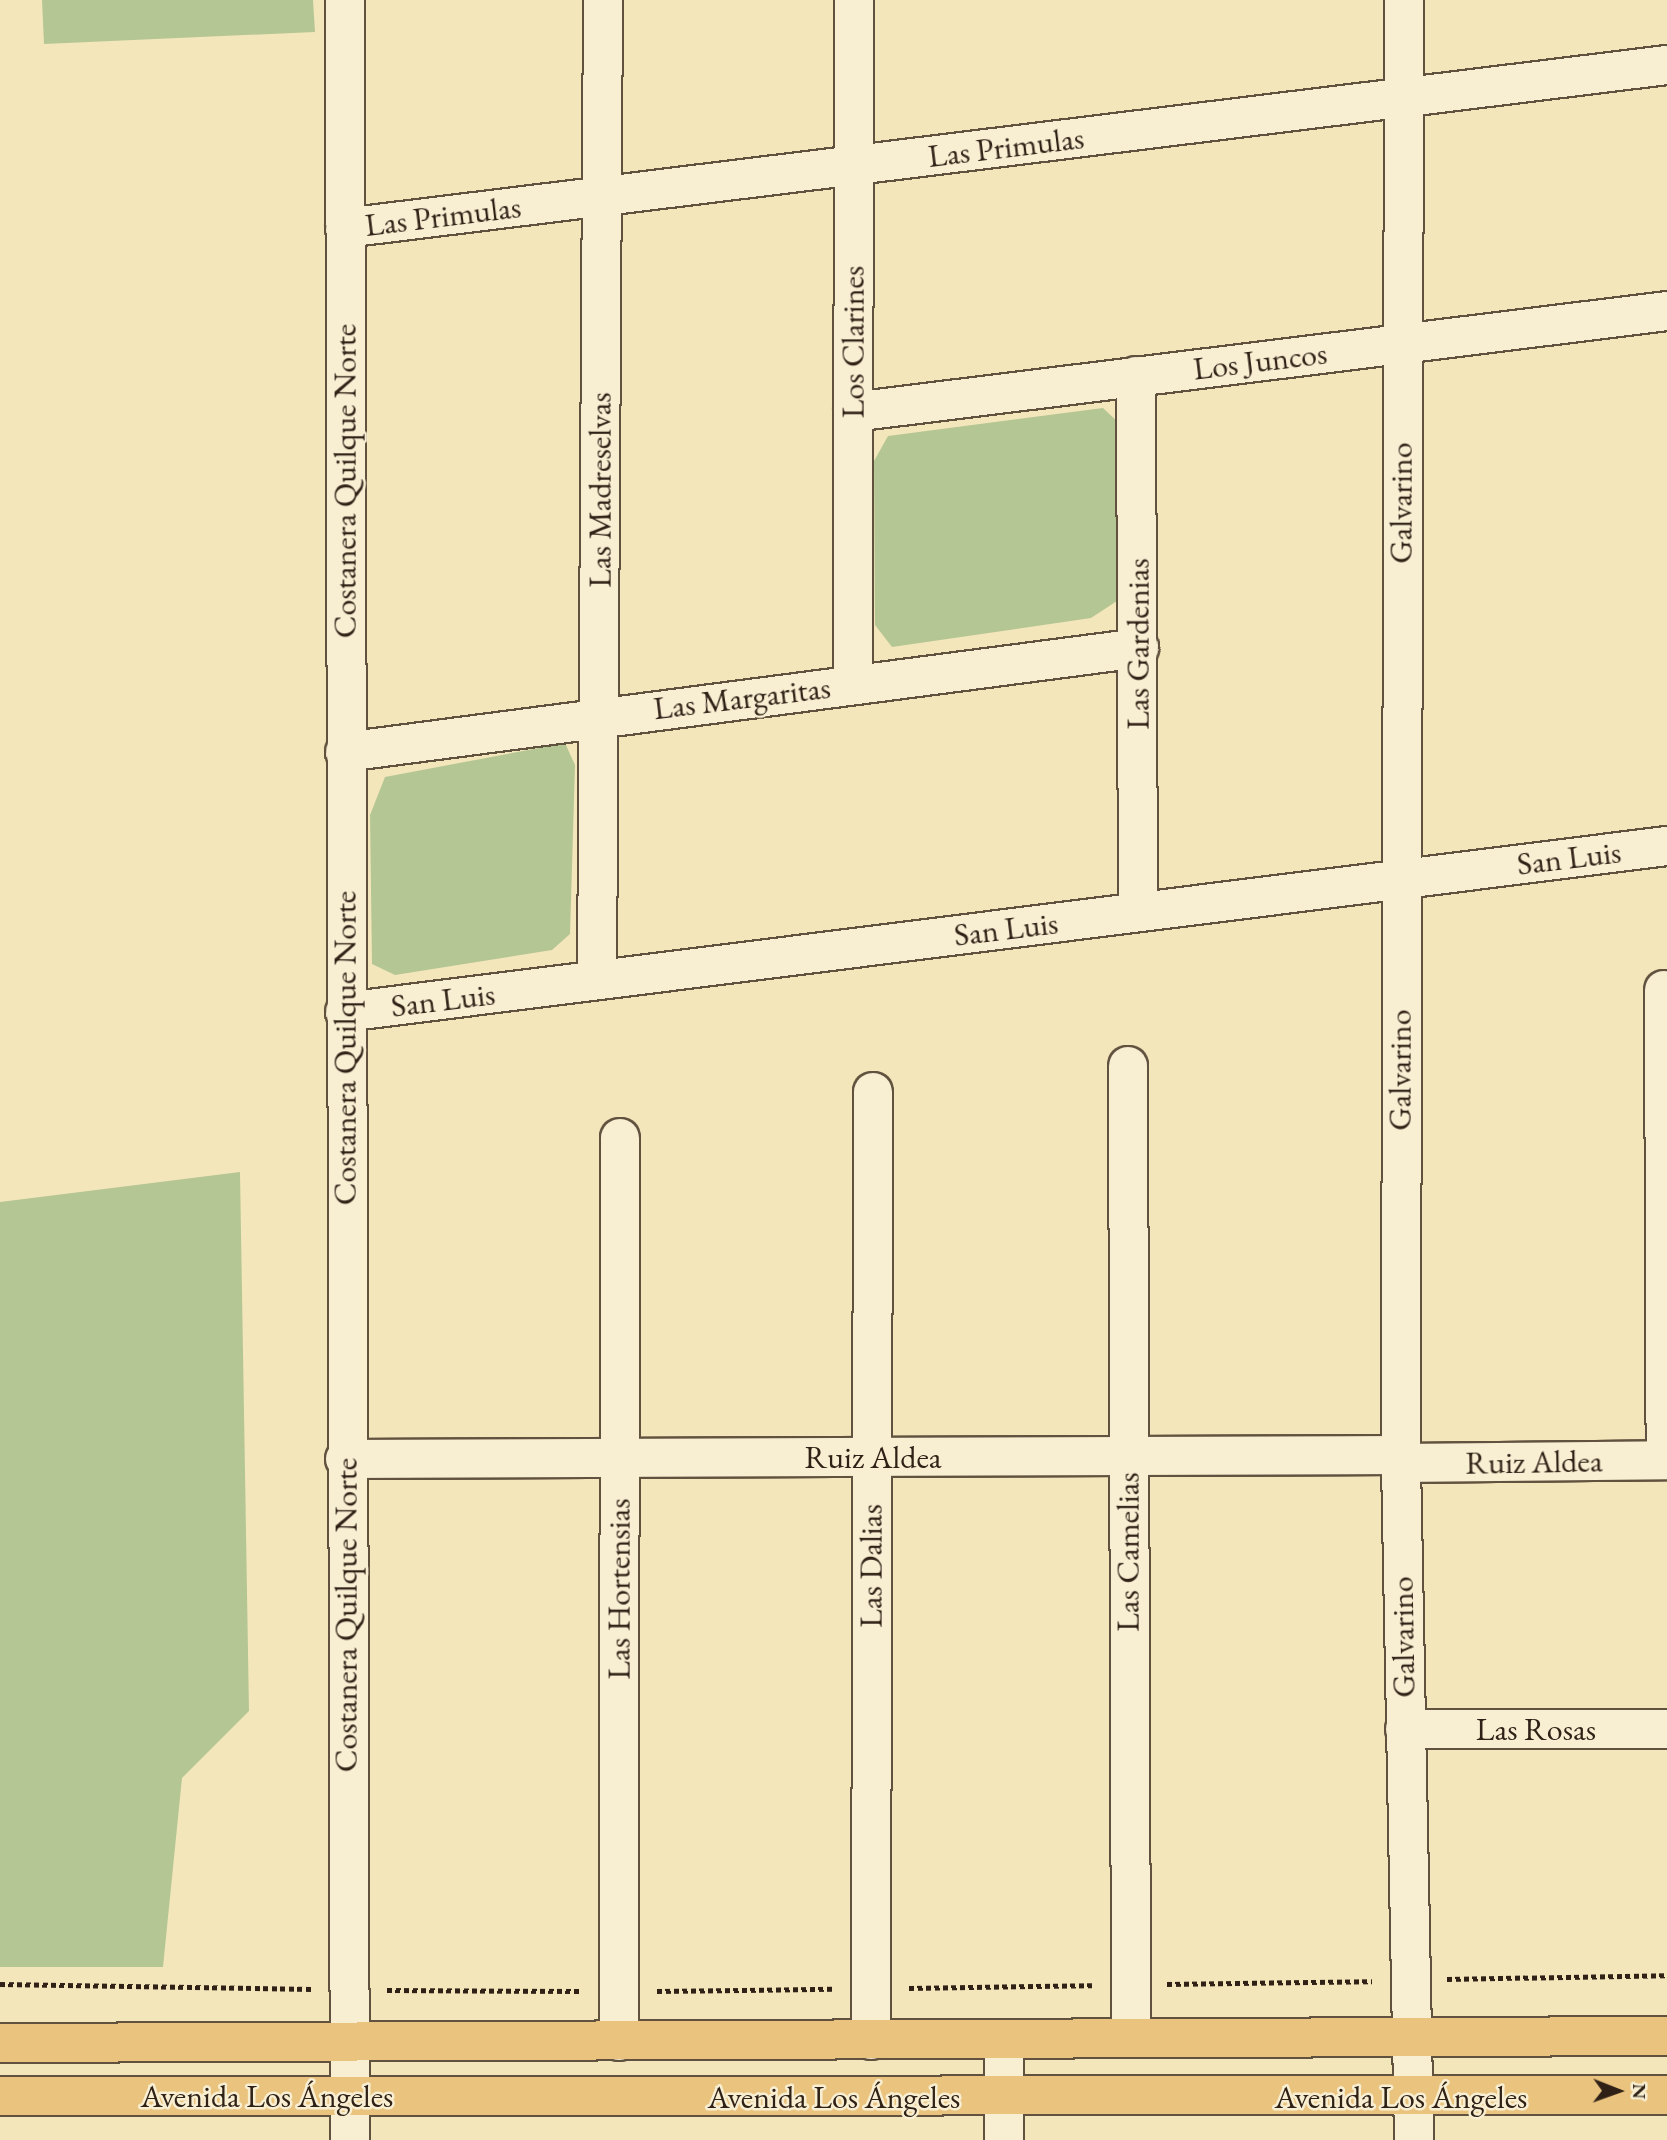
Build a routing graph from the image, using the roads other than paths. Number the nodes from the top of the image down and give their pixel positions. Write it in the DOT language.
graph roads {
  1 [pos="345,0"];
  2 [pos="603,0"];
  3 [pos="855,0"];
  4 [pos="1404,0"];
  5 [pos="1667,65"];
  6 [pos="1403,98"];
  7 [pos="854,165"];
  8 [pos="602,196"];
  9 [pos="345,228"];
  10 [pos="1667,312"];
  11 [pos="1401,344"];
  12 [pos="1136,376"];
  13 [pos="853,412"];
  14 [pos="1139,648"];
  15 [pos="853,684"];
  16 [pos="598,716"];
  17 [pos="345,752"];
  18 [pos="1667,846"];
  19 [pos="1399,880"];
  20 [pos="1138,912"];
  21 [pos="597,980"];
  22 [pos="1664,990"];
  23 [pos="345,1012"];
  24 [pos="1666,1065"];
  25 [pos="1128,1066"];
  26 [pos="873,1092"];
  27 [pos="620,1138"];
  28 [pos="1127,1456"];
  29 [pos="871,1457"];
  30 [pos="619,1458"];
  31 [pos="345,1459"];
  32 [pos="1401,1459"];
  33 [pos="1666,1460"];
  34 [pos="1667,1729"];
  35 [pos="1405,1730"];
  36 [pos="1667,2036"];
  37 [pos="1409,2037"];
  38 [pos="1131,2038"];
  39 [pos="1004,2039"];
  40 [pos="619,2040"];
  41 [pos="872,2040"];
  42 [pos="350,2042"];
  43 [pos="0,2043"];
  44 [pos="1667,2095"];
  45 [pos="0,2096"];
  46 [pos="350,2096"];
  47 [pos="1004,2098"];
  48 [pos="1409,2098"];
  49 [pos="350,2140"];
  50 [pos="1004,2140"];
  51 [pos="1414,2140"];
  1 -- 9 [label="street, Costanera Quilque Norte"];
  2 -- 8 [label="street, Las Madreselvas"];
  3 -- 7 [label="street, Los Clarines"];
  4 -- 6 [label="street, Galvarino"];
  5 -- 6 [label="street, Las Primulas"];
  6 -- 7 [label="street, Las Primulas"];
  6 -- 11 [label="street, Galvarino"];
  7 -- 8 [label="street, Las Primulas"];
  7 -- 13 [label="street, Los Clarines"];
  8 -- 9 [label="street, Las Primulas"];
  8 -- 16 [label="street, Las Madreselvas"];
  9 -- 17 [label="street, Costanera Quilque Norte"];
  10 -- 11 [label="street, Los Juncos"];
  11 -- 12 [label="street, Los Juncos"];
  11 -- 19 [label="street, Galvarino"];
  12 -- 13 [label="street, Los Juncos"];
  12 -- 14 [label="street, Las Gardenias"];
  13 -- 15 [label="street, Los Clarines"];
  14 -- 15 [label="street, Las Margaritas"];
  14 -- 20 [label="street, Las Gardenias"];
  15 -- 16 [label="street, Las Margaritas"];
  16 -- 17 [label="street, Las Margaritas"];
  16 -- 21 [label="street, Las Madreselvas"];
  17 -- 23 [label="street, Costanera Quilque Norte"];
  18 -- 19 [label="street, San Luis"];
  19 -- 20 [label="street, San Luis"];
  19 -- 32 [label="street, Galvarino"];
  20 -- 21 [label="street, San Luis"];
  21 -- 23 [label="street, San Luis"];
  22 -- 24 [label="street"];
  23 -- 31 [label="street, Costanera Quilque Norte"];
  24 -- 33 [label="street"];
  25 -- 28 [label="street, Las Camelias"];
  26 -- 29 [label="street, Las Dalias"];
  27 -- 30 [label="street, Las Hortensias"];
  28 -- 29 [label="street, Ruiz Aldea"];
  28 -- 32 [label="street, Ruiz Aldea"];
  28 -- 38 [label="street, Las Camelias"];
  29 -- 30 [label="street, Ruiz Aldea"];
  29 -- 41 [label="street, Las Dalias"];
  30 -- 31 [label="street, Ruiz Aldea"];
  30 -- 40 [label="street, Las Hortensias"];
  31 -- 42 [label="street, Costanera Quilque Norte"];
  32 -- 33 [label="street, Ruiz Aldea"];
  32 -- 35 [label="street, Galvarino"];
  34 -- 35 [label="street, Las Rosas"];
  35 -- 37 [label="street, Galvarino"];
  36 -- 37 [label="main road, Avenida Los Ángeles"];
  37 -- 38 [label="main road, Avenida Los Ángeles"];
  37 -- 48 [label="street, Galvarino"];
  38 -- 39 [label="main road, Avenida Los Ángeles"];
  39 -- 41 [label="main road, Avenida Los Ángeles"];
  39 -- 47 [label="street"];
  40 -- 41 [label="main road, Avenida Los Ángeles"];
  40 -- 42 [label="main road, Avenida Los Ángeles"];
  42 -- 43 [label="main road, Avenida Los Ángeles"];
  42 -- 46 [label="street, Costanera Quilque Norte"];
  44 -- 48 [label="main road, Avenida Los Ángeles"];
  45 -- 46 [label="main road, Avenida Los Ángeles"];
  46 -- 47 [label="main road, Avenida Los Ángeles"];
  46 -- 49 [label="street, Costanera Quilque Norte"];
  47 -- 48 [label="main road, Avenida Los Ángeles"];
  47 -- 50 [label="street"];
  48 -- 51 [label="street, Galvarino"];
}
